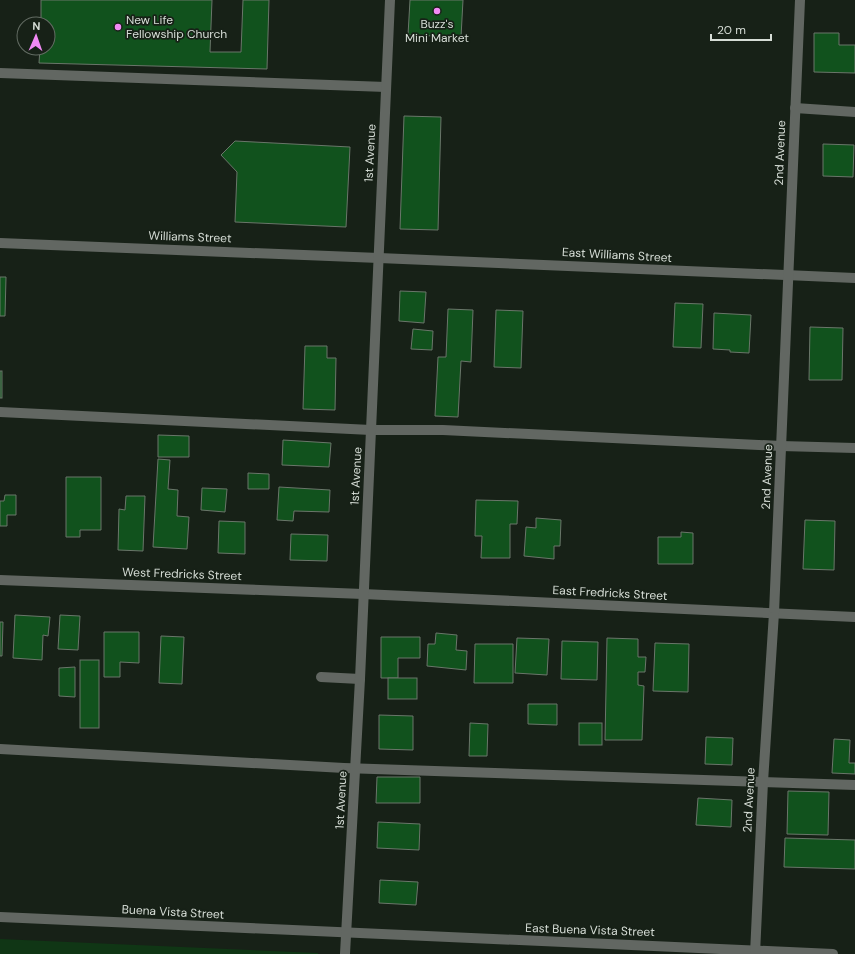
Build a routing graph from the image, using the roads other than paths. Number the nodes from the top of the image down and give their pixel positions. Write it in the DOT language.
graph roads {
  1 [pos="390,0"];
  2 [pos="800,0"];
  3 [pos="0,73"];
  4 [pos="386,87"];
  5 [pos="795,108"];
  6 [pos="855,112"];
  7 [pos="0,243"];
  8 [pos="378,258"];
  9 [pos="788,276"];
  10 [pos="855,278"];
  11 [pos="0,412"];
  12 [pos="371,430"];
  13 [pos="781,446"];
  14 [pos="855,448"];
  15 [pos="0,580"];
  16 [pos="364,594"];
  17 [pos="774,613"];
  18 [pos="855,617"];
  19 [pos="321,677"];
  20 [pos="360,679"];
  21 [pos="0,749"];
  22 [pos="356,769"];
  23 [pos="763,782"];
  24 [pos="855,785"];
  25 [pos="0,917"];
  26 [pos="346,933"];
  27 [pos="684,950"];
  28 [pos="755,952"];
  29 [pos="345,954"];
  30 [pos="834,954"];
  1 -- 4 [label="street, 1st Avenue"];
  2 -- 5 [label="street, 2nd Avenue"];
  3 -- 4 [label="street"];
  4 -- 8 [label="street, 1st Avenue"];
  5 -- 6 [label="street"];
  5 -- 9 [label="street, 2nd Avenue"];
  7 -- 8 [label="street, Williams Street"];
  8 -- 9 [label="street, East Williams Street"];
  8 -- 12 [label="street, 1st Avenue"];
  9 -- 10 [label="street, East Williams Street"];
  9 -- 13 [label="street, 2nd Avenue"];
  11 -- 12 [label="street"];
  12 -- 13 [label="street"];
  12 -- 16 [label="street, 1st Avenue"];
  13 -- 14 [label="street"];
  13 -- 17 [label="street, 2nd Avenue"];
  15 -- 16 [label="street, West Fredricks Street"];
  16 -- 17 [label="street, East Fredricks Street"];
  16 -- 20 [label="street, 1st Avenue"];
  17 -- 18 [label="street, East Fredricks Street"];
  17 -- 23 [label="street, 2nd Avenue"];
  19 -- 20 [label="street"];
  20 -- 22 [label="street, 1st Avenue"];
  21 -- 22 [label="street"];
  22 -- 23 [label="street"];
  22 -- 26 [label="street, 1st Avenue"];
  23 -- 24 [label="street"];
  23 -- 28 [label="street, 2nd Avenue"];
  25 -- 26 [label="street, Buena Vista Street"];
  26 -- 27 [label="street, East Buena Vista Street"];
  26 -- 29 [label="street, 1st Avenue"];
  27 -- 28 [label="street, East Buena Vista Street"];
  28 -- 30 [label="street, East Buena Vista Street"];
}
